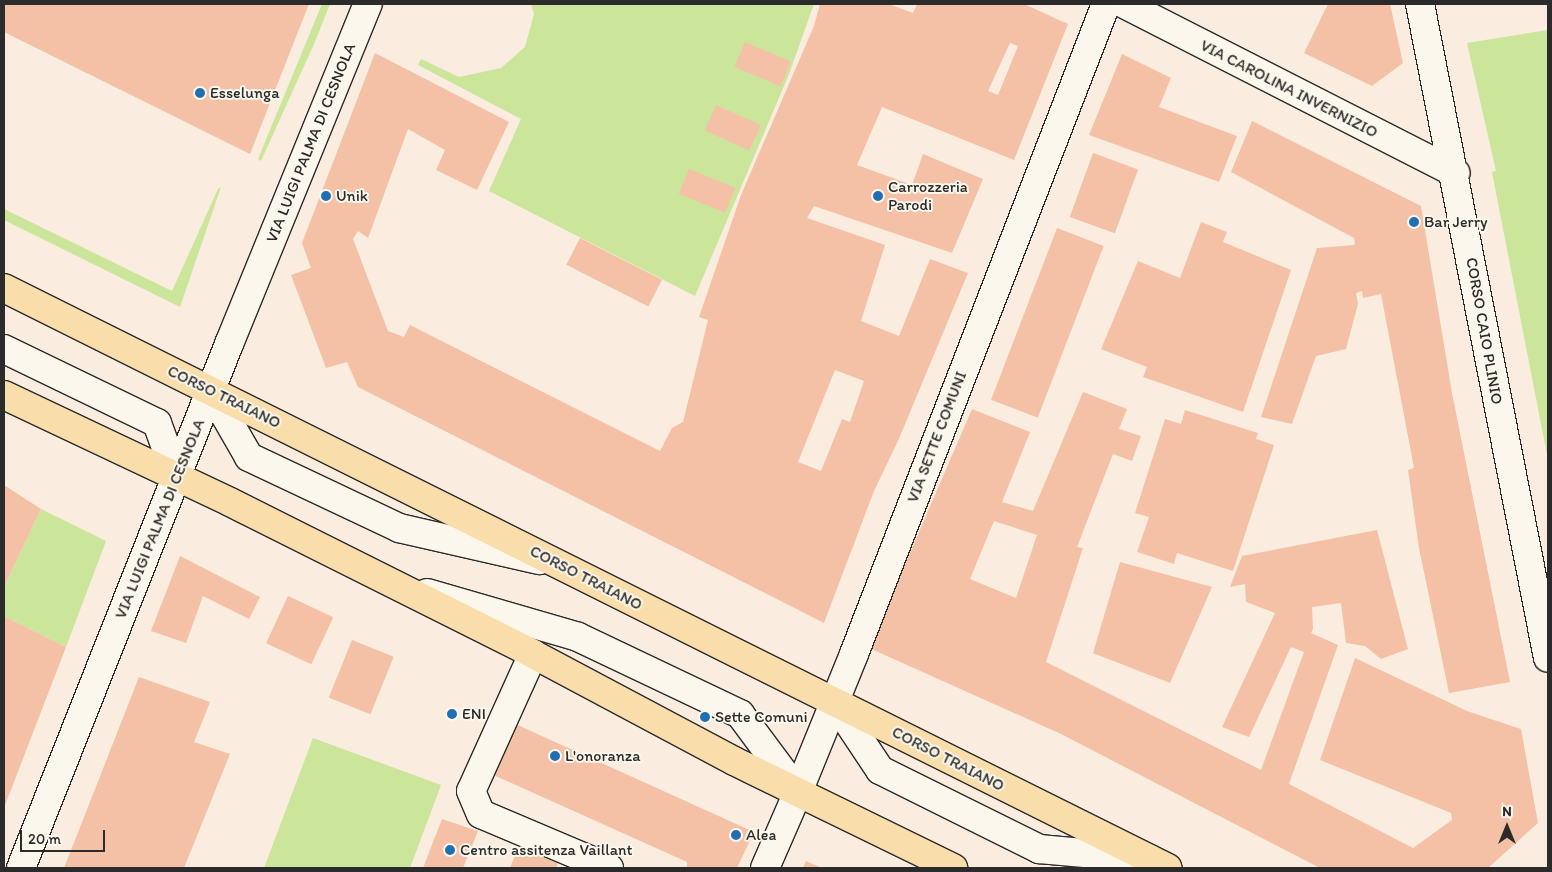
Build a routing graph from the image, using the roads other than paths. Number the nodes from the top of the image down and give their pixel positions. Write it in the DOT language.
graph roads {
  1 [pos="368,4"];
  2 [pos="1106,4"];
  3 [pos="1124,4"];
  4 [pos="1420,4"];
  5 [pos="1455,173"];
  6 [pos="4,288"];
  7 [pos="4,349"];
  8 [pos="211,391"];
  9 [pos="4,395"];
  10 [pos="177,478"];
  11 [pos="562,565"];
  12 [pos="392,583"];
  13 [pos="533,654"];
  14 [pos="1548,658"];
  15 [pos="834,701"];
  16 [pos="798,792"];
  17 [pos="1159,864"];
  18 [pos="21,868"];
  19 [pos="609,868"];
  20 [pos="765,868"];
  21 [pos="954,868"];
  1 -- 8 [label="street, VIA LUIGI PALMA DI CESNOLA"];
  2 -- 15 [label="street, VIA SETTE COMUNI"];
  3 -- 5 [label="street, VIA CAROLINA INVERNIZIO"];
  4 -- 5 [label="street, CORSO CAIO PLINIO"];
  5 -- 14 [label="street, CORSO CAIO PLINIO"];
  6 -- 8 [label="main road, CORSO TRAIANO"];
  7 -- 10 [label="street"];
  8 -- 10 [label="street, VIA LUIGI PALMA DI CESNOLA"];
  8 -- 11 [label="main road, CORSO TRAIANO"];
  8 -- 11 [label="street"];
  9 -- 10 [label="main road"];
  10 -- 12 [label="main road"];
  10 -- 18 [label="street, VIA LUIGI PALMA DI CESNOLA"];
  11 -- 15 [label="main road, CORSO TRAIANO"];
  12 -- 13 [label="main road"];
  12 -- 16 [label="street"];
  13 -- 16 [label="main road"];
  13 -- 19 [label="street"];
  15 -- 16 [label="street, VIA SETTE COMUNI"];
  15 -- 17 [label="main road, CORSO TRAIANO"];
  15 -- 17 [label="street"];
  16 -- 20 [label="street, VIA SETTE COMUNI"];
  16 -- 21 [label="main road"];
}
